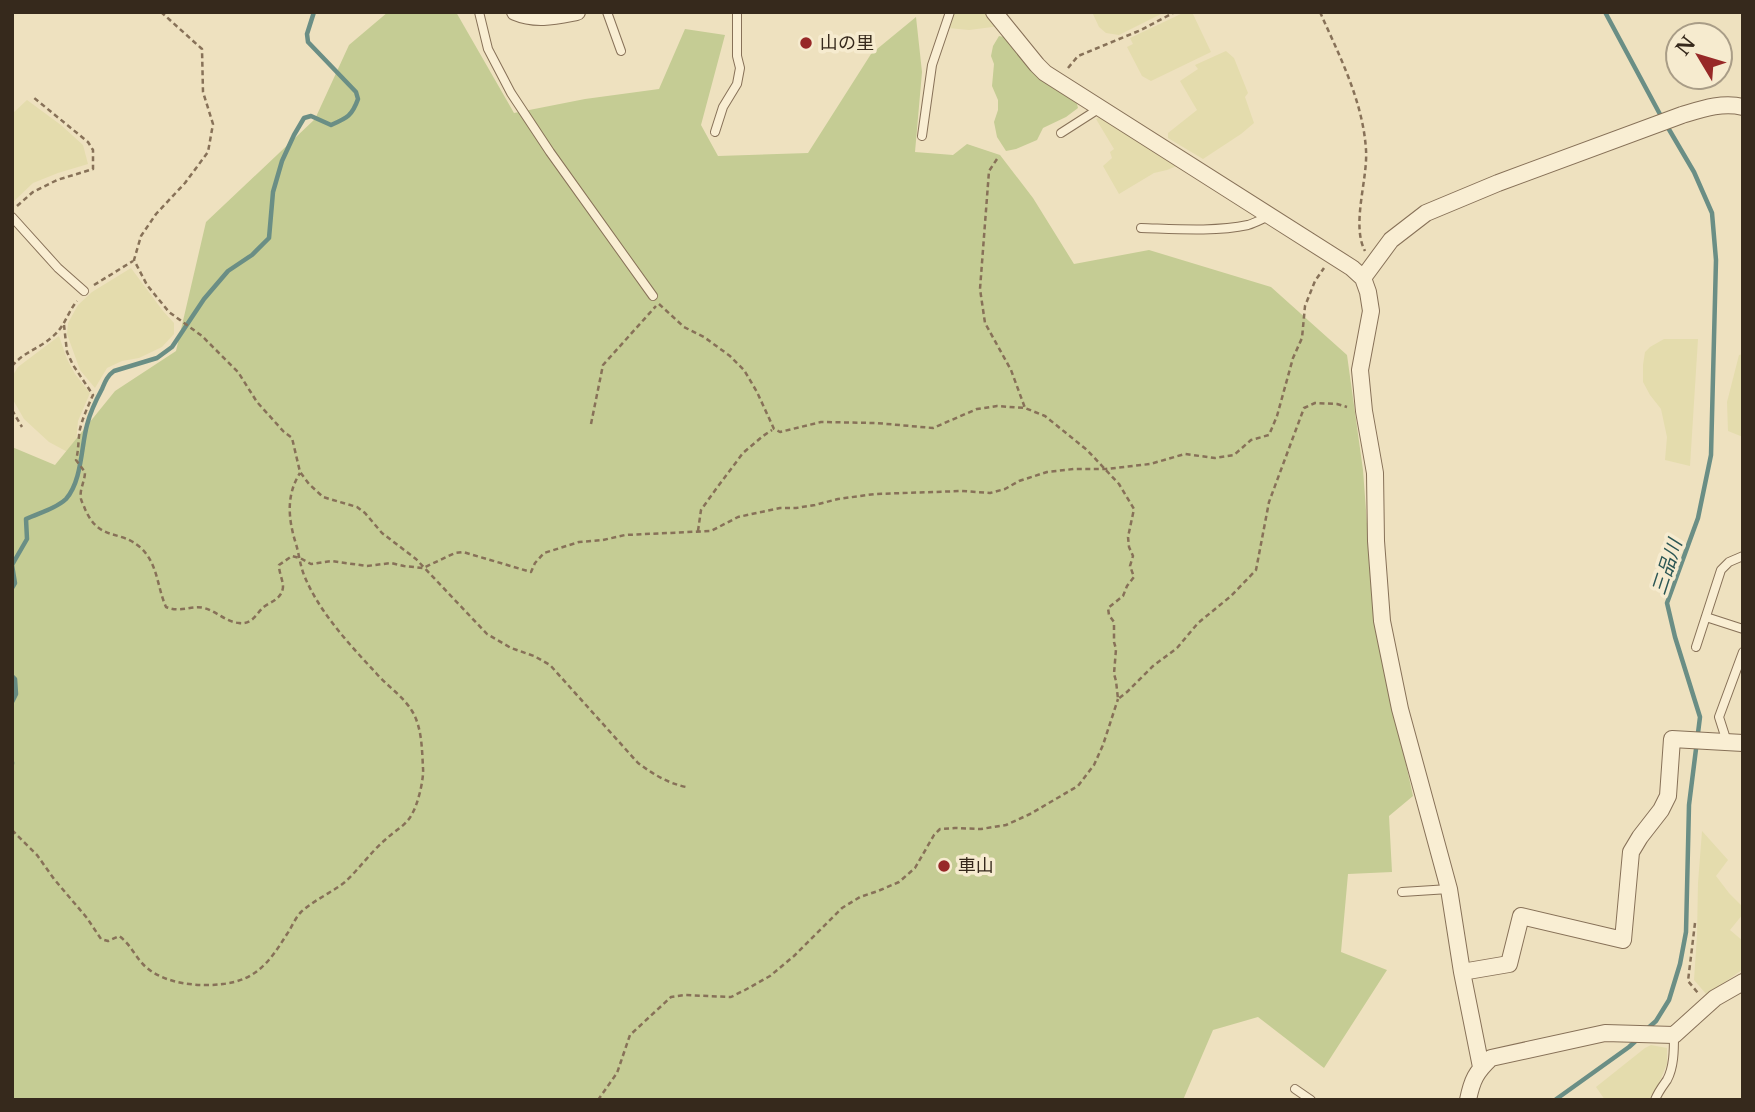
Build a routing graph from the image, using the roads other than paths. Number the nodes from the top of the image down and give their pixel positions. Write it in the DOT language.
graph roads {
  1 [pos="480,12"];
  2 [pos="515,12"];
  3 [pos="578,12"];
  4 [pos="607,12"];
  5 [pos="737,12"];
  6 [pos="950,12"];
  7 [pos="994,12"];
  8 [pos="621,51"];
  9 [pos="1743,107"];
  10 [pos="1100,108"];
  11 [pos="715,132"];
  12 [pos="1061,132"];
  13 [pos="922,136"];
  14 [pos="1269,216"];
  15 [pos="12,218"];
  16 [pos="1141,228"];
  17 [pos="1363,278"];
  18 [pos="84,291"];
  19 [pos="653,296"];
  20 [pos="1743,556"];
  21 [pos="1706,617"];
  22 [pos="1743,629"];
  23 [pos="1696,648"];
  24 [pos="1743,652"];
  25 [pos="1735,743"];
  26 [pos="1449,890"];
  27 [pos="1402,892"];
  28 [pos="1462,972"];
  29 [pos="1743,982"];
  30 [pos="1674,1035"];
  31 [pos="1481,1067"];
  32 [pos="1294,1089"];
  33 [pos="1311,1100"];
  34 [pos="1468,1100"];
  35 [pos="1655,1100"];
  1 -- 19 [label="lane"];
  2 -- 3 [label="street"];
  4 -- 8 [label="lane"];
  5 -- 11 [label="lane"];
  6 -- 13 [label="lane"];
  7 -- 10 [label="street"];
  9 -- 17 [label="street"];
  10 -- 12 [label="lane"];
  10 -- 14 [label="street"];
  14 -- 16 [label="lane"];
  14 -- 17 [label="street"];
  15 -- 18 [label="lane"];
  17 -- 26 [label="street"];
  20 -- 21 [label="lane"];
  21 -- 22 [label="lane"];
  21 -- 23 [label="lane"];
  24 -- 25 [label="lane"];
  25 -- 28 [label="street"];
  26 -- 27 [label="lane"];
  26 -- 28 [label="street"];
  28 -- 31 [label="street"];
  29 -- 30 [label="street"];
  30 -- 31 [label="street"];
  30 -- 35 [label="lane"];
  31 -- 34 [label="street"];
  32 -- 33 [label="lane"];
}
